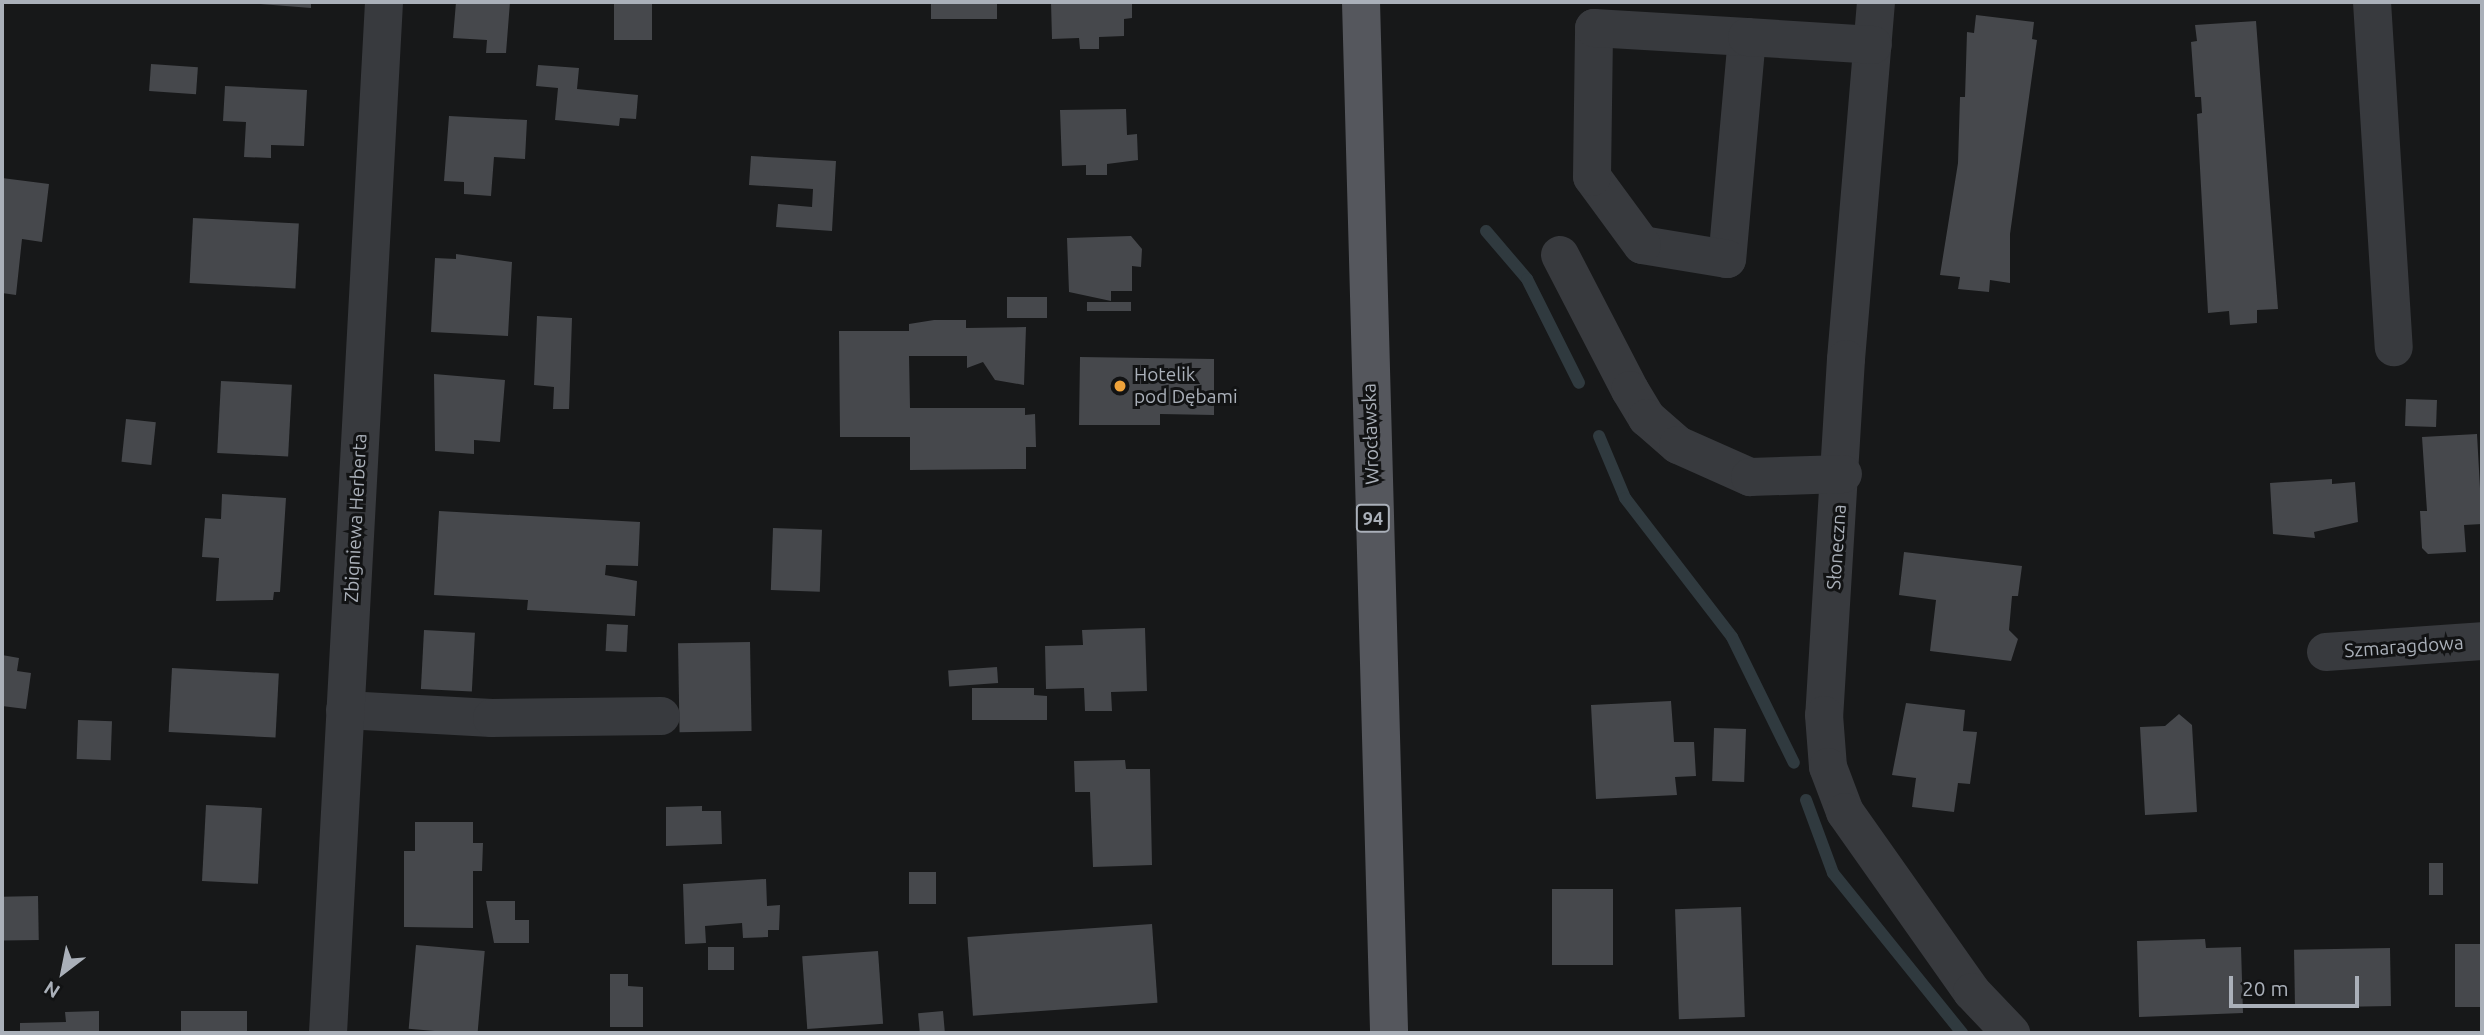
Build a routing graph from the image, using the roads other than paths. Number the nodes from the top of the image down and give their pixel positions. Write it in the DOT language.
graph roads {
  1 [pos="384,2"];
  2 [pos="1361,2"];
  3 [pos="1876,2"];
  4 [pos="2372,2"];
  5 [pos="1584,15"];
  6 [pos="1747,37"];
  7 [pos="1873,46"];
  8 [pos="1560,255"];
  9 [pos="2394,348"];
  10 [pos="1843,474"];
  11 [pos="2482,641"];
  12 [pos="2326,652"];
  13 [pos="345,710"];
  14 [pos="661,716"];
  15 [pos="328,1033"];
  16 [pos="1389,1033"];
  17 [pos="2011,1033"];
  1 -- 13 [label="street, Zbigniewa Herberta"];
  2 -- 16 [label="main road, Wrocławska / 94"];
  3 -- 7 [label="street, Słoneczna"];
  4 -- 9 [label="street"];
  5 -- 6 [label="street"];
  5 -- 6 [label="street"];
  6 -- 7 [label="street"];
  7 -- 10 [label="street, Słoneczna"];
  8 -- 10 [label="street"];
  10 -- 17 [label="street, Słoneczna"];
  11 -- 12 [label="street, Szmaragdowa"];
  13 -- 14 [label="street"];
  13 -- 15 [label="street, Zbigniewa Herberta"];
}
